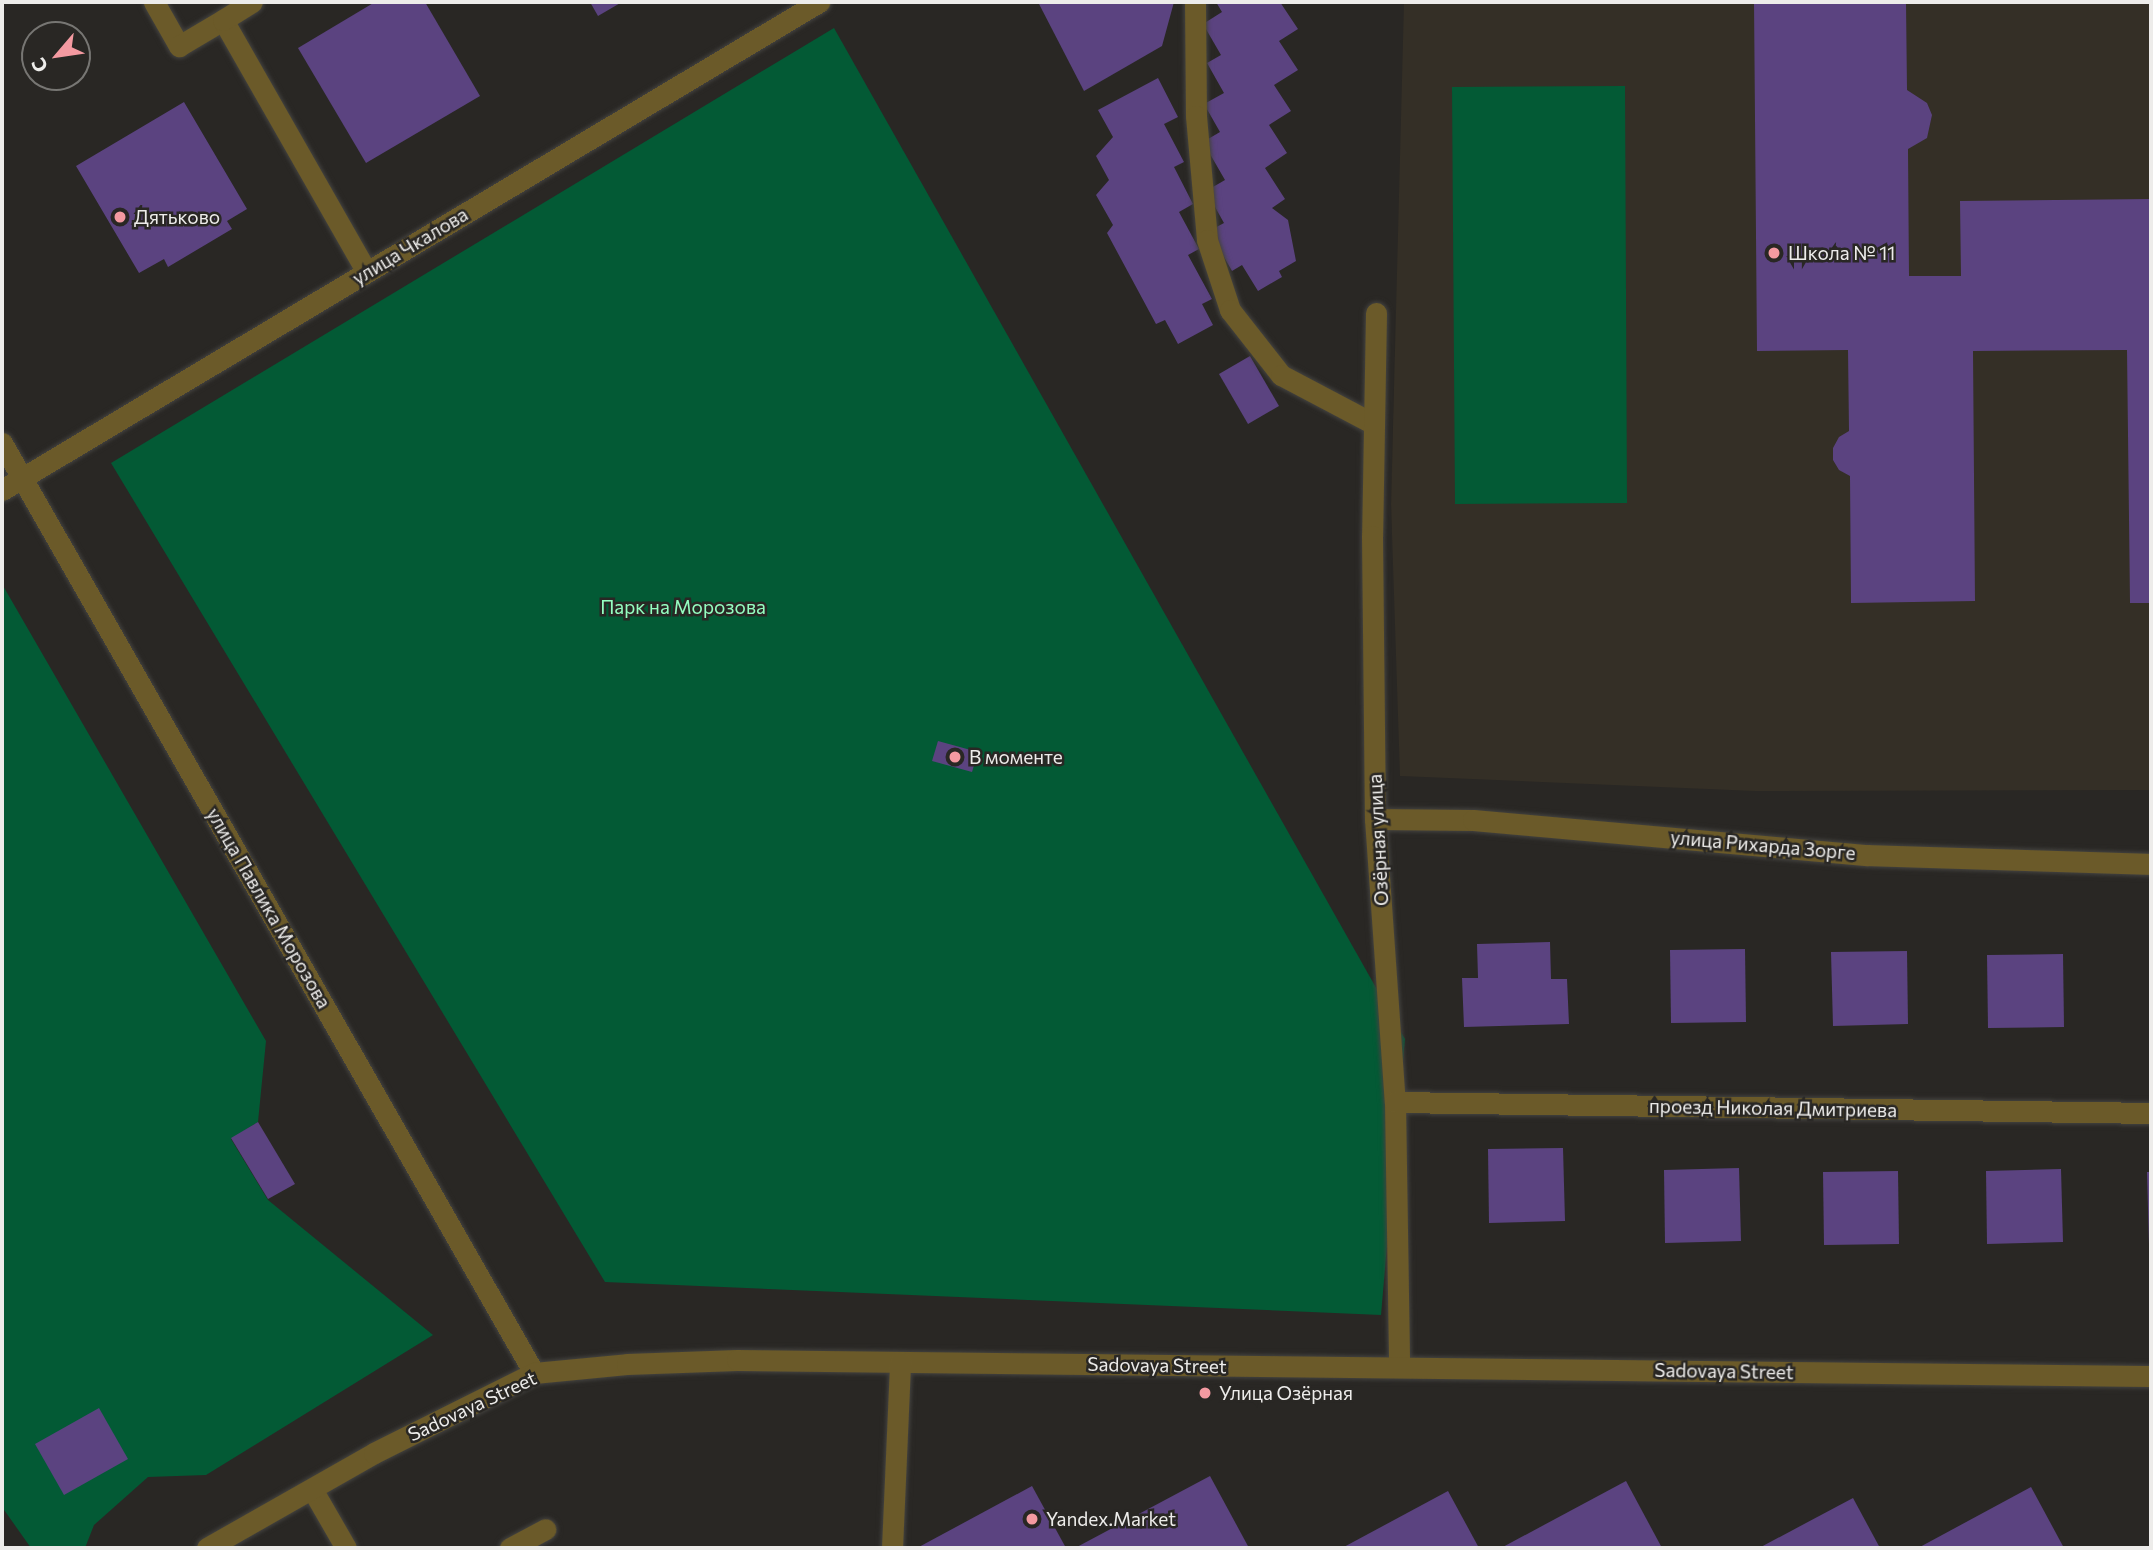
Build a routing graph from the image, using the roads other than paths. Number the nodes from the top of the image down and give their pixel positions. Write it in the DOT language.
graph roads {
  1 [pos="154,2"];
  2 [pos="252,2"];
  3 [pos="819,2"];
  4 [pos="1195,2"];
  5 [pos="223,20"];
  6 [pos="367,272"];
  7 [pos="1376,313"];
  8 [pos="1374,425"];
  9 [pos="2,443"];
  10 [pos="23,478"];
  11 [pos="2,490"];
  12 [pos="1375,820"];
  13 [pos="2151,864"];
  14 [pos="1395,1102"];
  15 [pos="2151,1113"];
  16 [pos="900,1362"];
  17 [pos="1399,1367"];
  18 [pos="534,1373"];
  19 [pos="2151,1376"];
  20 [pos="312,1489"];
  21 [pos="545,1529"];
  22 [pos="207,1548"];
  23 [pos="346,1548"];
  24 [pos="510,1548"];
  25 [pos="892,1548"];
  1 -- 5 [label="street"];
  2 -- 5 [label="street"];
  3 -- 6 [label="street, улица Чкалова"];
  4 -- 8 [label="street"];
  5 -- 6 [label="street"];
  6 -- 10 [label="street, улица Чкалова"];
  7 -- 8 [label="street, Озёрная улица"];
  8 -- 12 [label="street, Озёрная улица"];
  9 -- 10 [label="street, улица Павлика Морозова"];
  10 -- 11 [label="street, улица Чкалова"];
  10 -- 18 [label="street, улица Павлика Морозова"];
  12 -- 13 [label="street, улица Рихарда Зорге"];
  12 -- 14 [label="street, Озёрная улица"];
  14 -- 15 [label="street, проезд Николая Дмитриева"];
  14 -- 17 [label="street, Озёрная улица"];
  16 -- 17 [label="street, Sadovaya Street"];
  16 -- 18 [label="street, Sadovaya Street"];
  16 -- 25 [label="street"];
  17 -- 19 [label="street, Sadovaya Street"];
  18 -- 20 [label="street, Sadovaya Street"];
  20 -- 22 [label="street, Sadovaya Street"];
  20 -- 23 [label="street"];
  21 -- 24 [label="street"];
}
